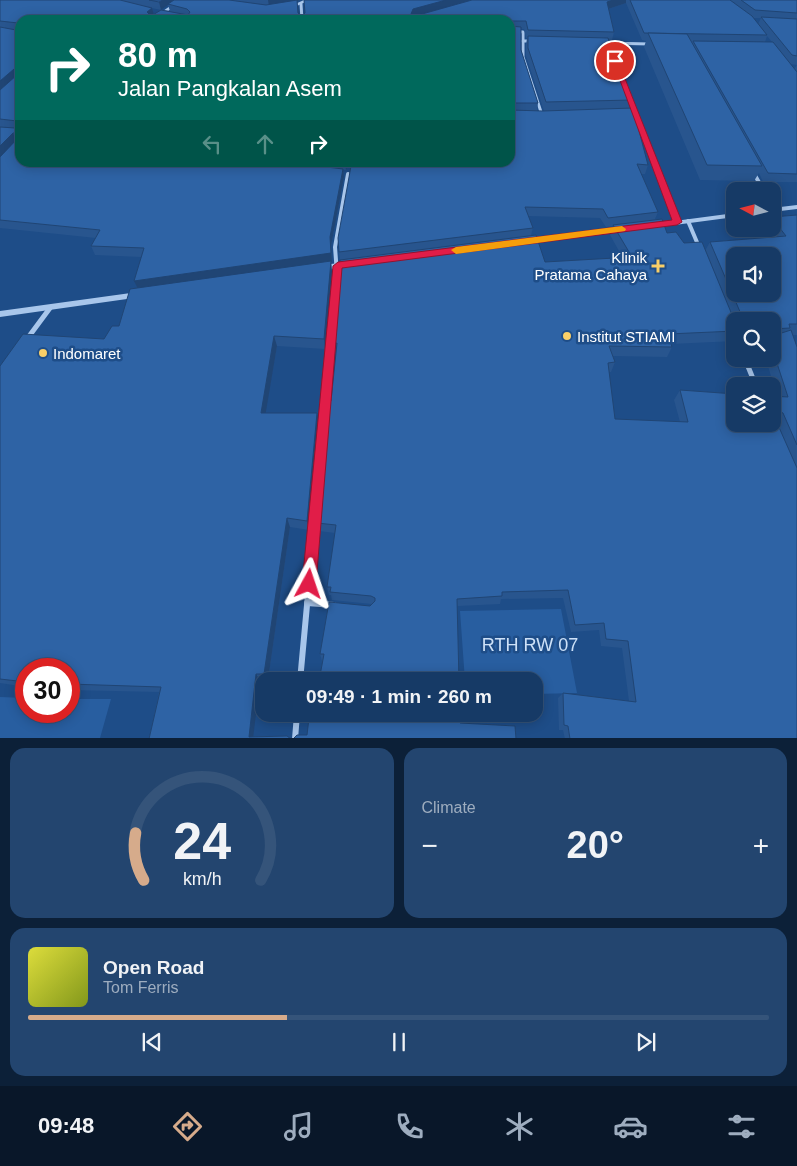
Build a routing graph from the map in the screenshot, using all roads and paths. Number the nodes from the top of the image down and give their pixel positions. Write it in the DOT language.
graph roads {
  1 [pos="181,0"];
  2 [pos="308,0"];
  3 [pos="301,4"];
  4 [pos="152,11"];
  5 [pos="279,11"];
  6 [pos="161,13"];
  7 [pos="159,15"];
  8 [pos="170,15"];
  9 [pos="302,15"];
  10 [pos="515,31"];
  11 [pos="523,41"];
  12 [pos="535,42"];
  13 [pos="599,43"];
  14 [pos="608,43"];
  15 [pos="656,44"];
  16 [pos="611,52"];
  17 [pos="628,96"];
  18 [pos="635,113"];
  19 [pos="626,114"];
  20 [pos="534,116"];
  21 [pos="542,116"];
  22 [pos="551,116"];
  23 [pos="750,165"];
  24 [pos="351,168"];
  25 [pos="338,173"];
  26 [pos="348,174"];
  27 [pos="759,182"];
  28 [pos="797,208"];
  29 [pos="781,209"];
  30 [pos="726,216"];
  31 [pos="688,221"];
  32 [pos="677,222"];
  33 [pos="639,227"];
  34 [pos="629,228"];
  35 [pos="515,243"];
  36 [pos="700,250"];
  37 [pos="357,263"];
  38 [pos="338,266"];
  39 [pos="309,270"];
  40 [pos="145,294"];
  41 [pos="50,308"];
  42 [pos="0,314"];
  43 [pos="20,348"];
  44 [pos="307,603"];
  45 [pos="344,606"];
  46 [pos="301,672"];
  47 [pos="296,722"];
  48 [pos="295,738"];
  1 -- 6 [label="street"];
  2 -- 3 [label="street"];
  3 -- 5 [label="street"];
  3 -- 9 [label="street"];
  4 -- 6 [label="street"];
  6 -- 7 [label="street"];
  6 -- 8 [label="street"];
  10 -- 11 [label="street"];
  11 -- 12 [label="street"];
  11 -- 21 [label="street"];
  13 -- 14 [label="street"];
  14 -- 15 [label="street"];
  14 -- 16 [label="street"];
  17 -- 18 [label="street"];
  18 -- 19 [label="street"];
  18 -- 32 [label="street"];
  20 -- 21 [label="street"];
  21 -- 22 [label="street"];
  23 -- 27 [label="street"];
  24 -- 26 [label="street"];
  25 -- 26 [label="street"];
  26 -- 38 [label="street"];
  28 -- 29 [label="street"];
  30 -- 31 [label="street"];
  31 -- 32 [label="street"];
  31 -- 36 [label="street"];
  32 -- 33 [label="street"];
  34 -- 35 [label="street"];
  37 -- 38 [label="street"];
  38 -- 39 [label="street"];
  38 -- 44 [label="street"];
  40 -- 41 [label="street"];
  41 -- 42 [label="street"];
  41 -- 43 [label="street"];
  44 -- 45 [label="street"];
  44 -- 46 [label="street"];
  47 -- 48 [label="street"];
}
